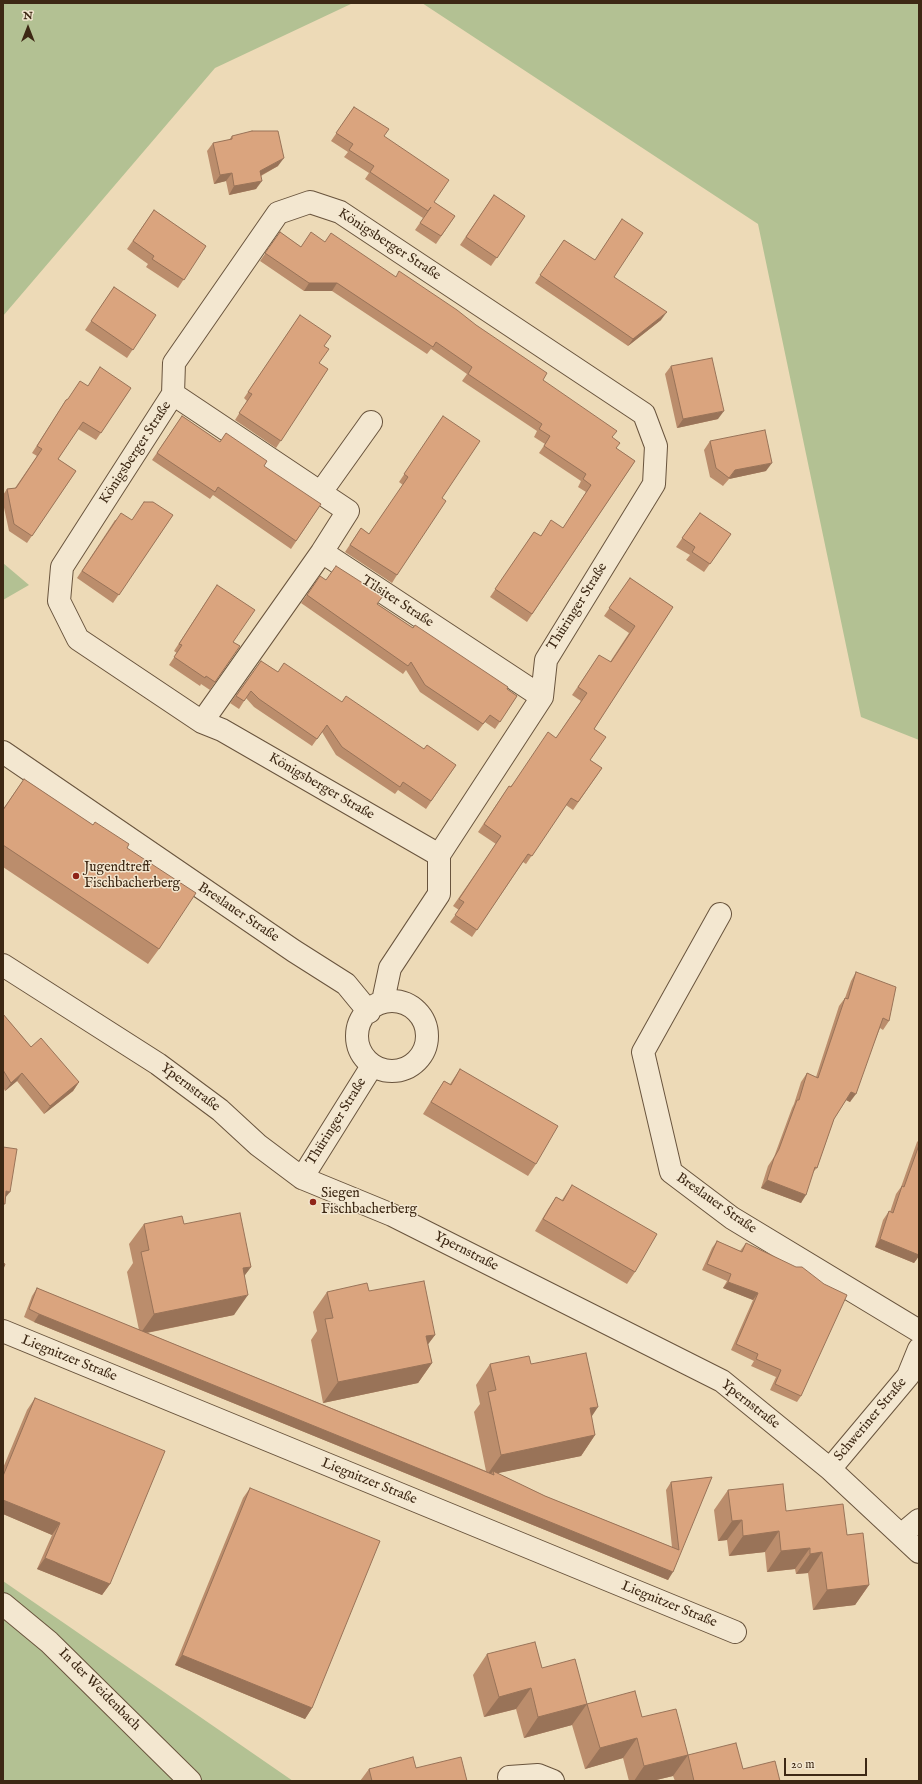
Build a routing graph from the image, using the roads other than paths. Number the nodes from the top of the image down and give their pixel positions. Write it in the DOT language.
graph roads {
  1 [pos="491,312"];
  2 [pos="173,394"];
  3 [pos="370,422"];
  4 [pos="321,492"];
  5 [pos="322,552"];
  6 [pos="542,697"];
  7 [pos="202,722"];
  8 [pos="3,752"];
  9 [pos="439,855"];
  10 [pos="720,914"];
  11 [pos="3,965"];
  12 [pos="376,1007"];
  13 [pos="372,1066"];
  14 [pos="302,1178"];
  15 [pos="3,1331"];
  16 [pos="919,1331"];
  17 [pos="919,1349"];
  18 [pos="830,1469"];
  19 [pos="919,1520"];
  20 [pos="901,1535"];
  21 [pos="919,1552"];
  22 [pos="3,1604"];
  23 [pos="735,1632"];
  24 [pos="509,1777"];
  25 [pos="190,1781"];
  26 [pos="553,1781"];
  1 -- 2 [label="street, Königsberger Straße"];
  1 -- 6 [label="street, Thüringer Straße"];
  2 -- 4 [label="street"];
  2 -- 7 [label="street, Königsberger Straße"];
  3 -- 4 [label="street"];
  4 -- 5 [label="street"];
  5 -- 6 [label="street, Tilsiter Straße"];
  5 -- 7 [label="street"];
  6 -- 9 [label="street, Thüringer Straße"];
  7 -- 9 [label="street, Königsberger Straße"];
  8 -- 12 [label="street, Breslauer Straße"];
  9 -- 12 [label="street, Thüringer Straße"];
  10 -- 16 [label="street, Breslauer Straße"];
  11 -- 14 [label="street, Ypernstraße"];
  12 -- 13 [label="street, Thüringer Straße"];
  12 -- 13 [label="street, Thüringer Straße"];
  13 -- 14 [label="street, Thüringer Straße"];
  14 -- 18 [label="street, Ypernstraße"];
  15 -- 23 [label="street, Liegnitzer Straße"];
  17 -- 18 [label="street, Schweriner Straße"];
  18 -- 20 [label="street, Ypernstraße"];
  19 -- 20 [label="street"];
  20 -- 21 [label="street, Ypernstraße"];
  22 -- 25 [label="street, In der Weidenbach"];
  24 -- 26 [label="street"];
}
